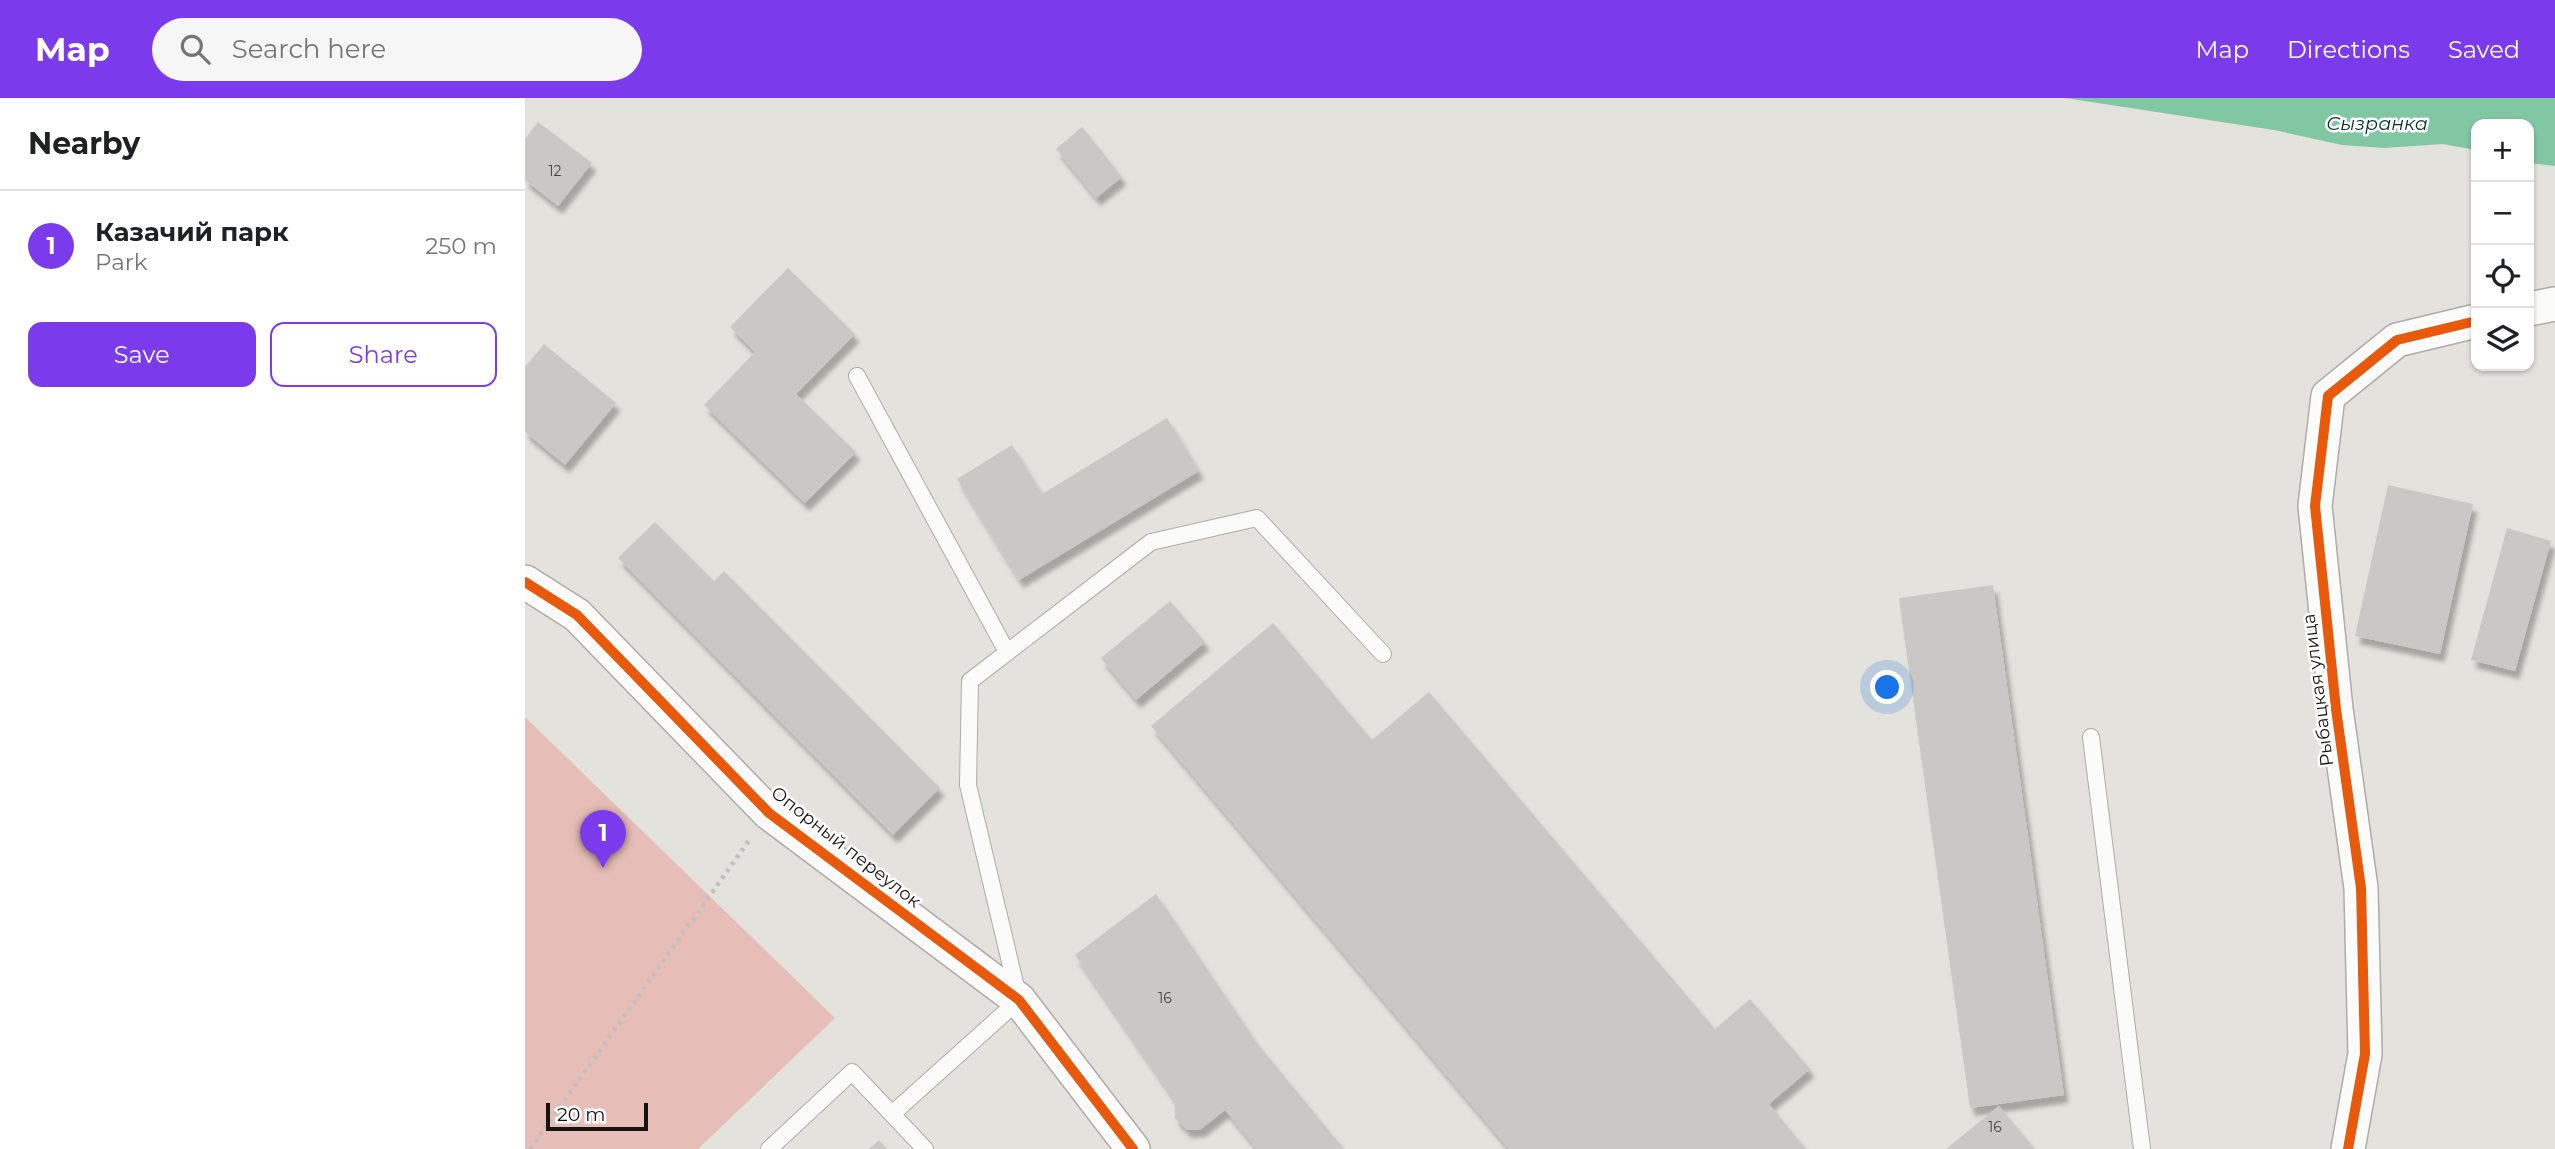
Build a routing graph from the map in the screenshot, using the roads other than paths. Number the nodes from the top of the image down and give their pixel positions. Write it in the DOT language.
graph roads {
  1 [pos="2555,304"];
  2 [pos="2534,308"];
  3 [pos="2471,322"];
  4 [pos="857,376"];
  5 [pos="525,582"];
  6 [pos="1007,652"];
  7 [pos="1383,654"];
  8 [pos="2091,737"];
  9 [pos="1019,1000"];
  10 [pos="892,1114"];
  11 [pos="769,1149"];
  12 [pos="925,1149"];
  13 [pos="1133,1149"];
  14 [pos="2142,1149"];
  15 [pos="2348,1149"];
  1 -- 2 [label="street"];
  3 -- 15 [label="street, Рыбацкая улица"];
  4 -- 6 [label="lane"];
  5 -- 9 [label="street, Опорный переулок"];
  6 -- 7 [label="lane"];
  6 -- 9 [label="lane"];
  8 -- 14 [label="lane"];
  9 -- 10 [label="lane"];
  9 -- 13 [label="street, Опорный переулок"];
  10 -- 11 [label="lane"];
  10 -- 12 [label="lane"];
}
